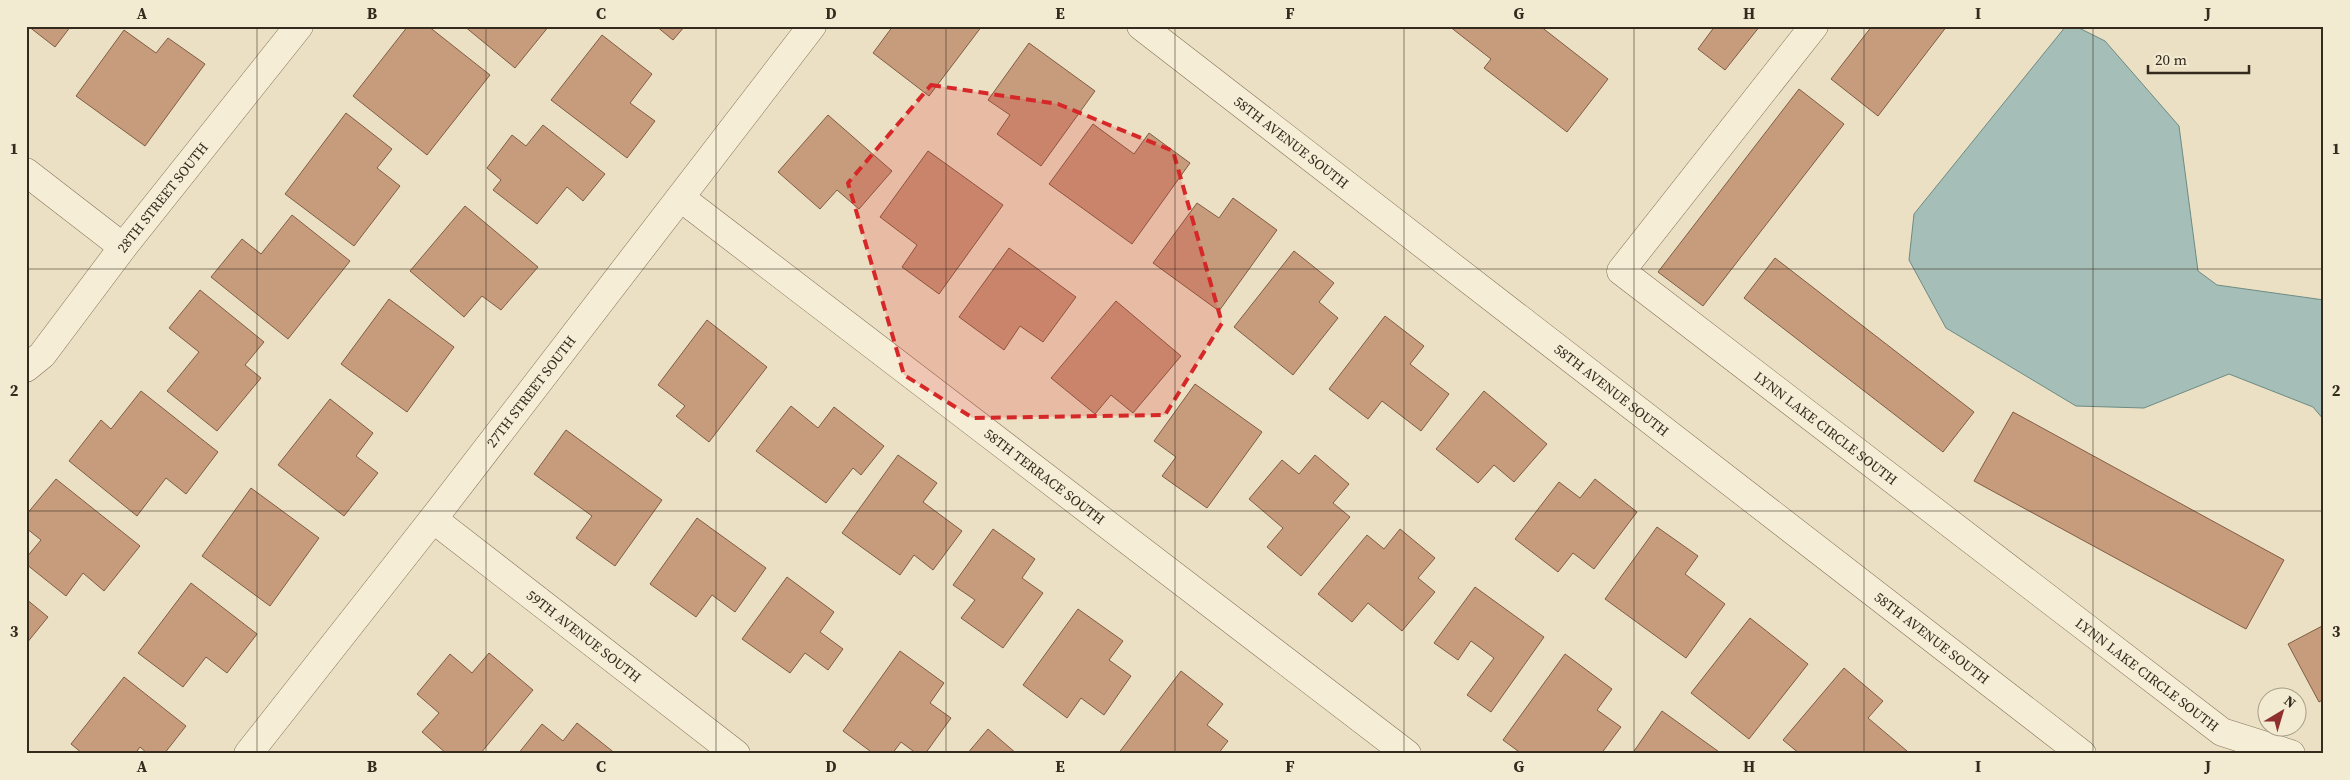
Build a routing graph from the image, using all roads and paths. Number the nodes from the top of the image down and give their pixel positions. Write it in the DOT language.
graph roads {
  1 [pos="300,26"];
  2 [pos="812,26"];
  3 [pos="1140,26"];
  4 [pos="1814,26"];
  5 [pos="26,172"];
  6 [pos="681,198"];
  7 [pos="123,247"];
  8 [pos="26,368"];
  9 [pos="433,519"];
  10 [pos="248,754"];
  11 [pos="736,754"];
  12 [pos="1407,754"];
  13 [pos="2082,754"];
  14 [pos="2291,754"];
  1 -- 7 [label="street, 28TH STREET SOUTH"];
  2 -- 6 [label="street, 27TH STREET SOUTH"];
  3 -- 13 [label="street, 58TH AVENUE SOUTH"];
  4 -- 14 [label="street, LYNN LAKE CIRCLE SOUTH"];
  5 -- 7 [label="street"];
  6 -- 9 [label="street, 27TH STREET SOUTH"];
  6 -- 12 [label="street, 58TH TERRACE SOUTH"];
  7 -- 8 [label="street, 28TH STREET SOUTH"];
  9 -- 10 [label="street, 27TH STREET SOUTH"];
  9 -- 11 [label="street, 59TH AVENUE SOUTH"];
}
